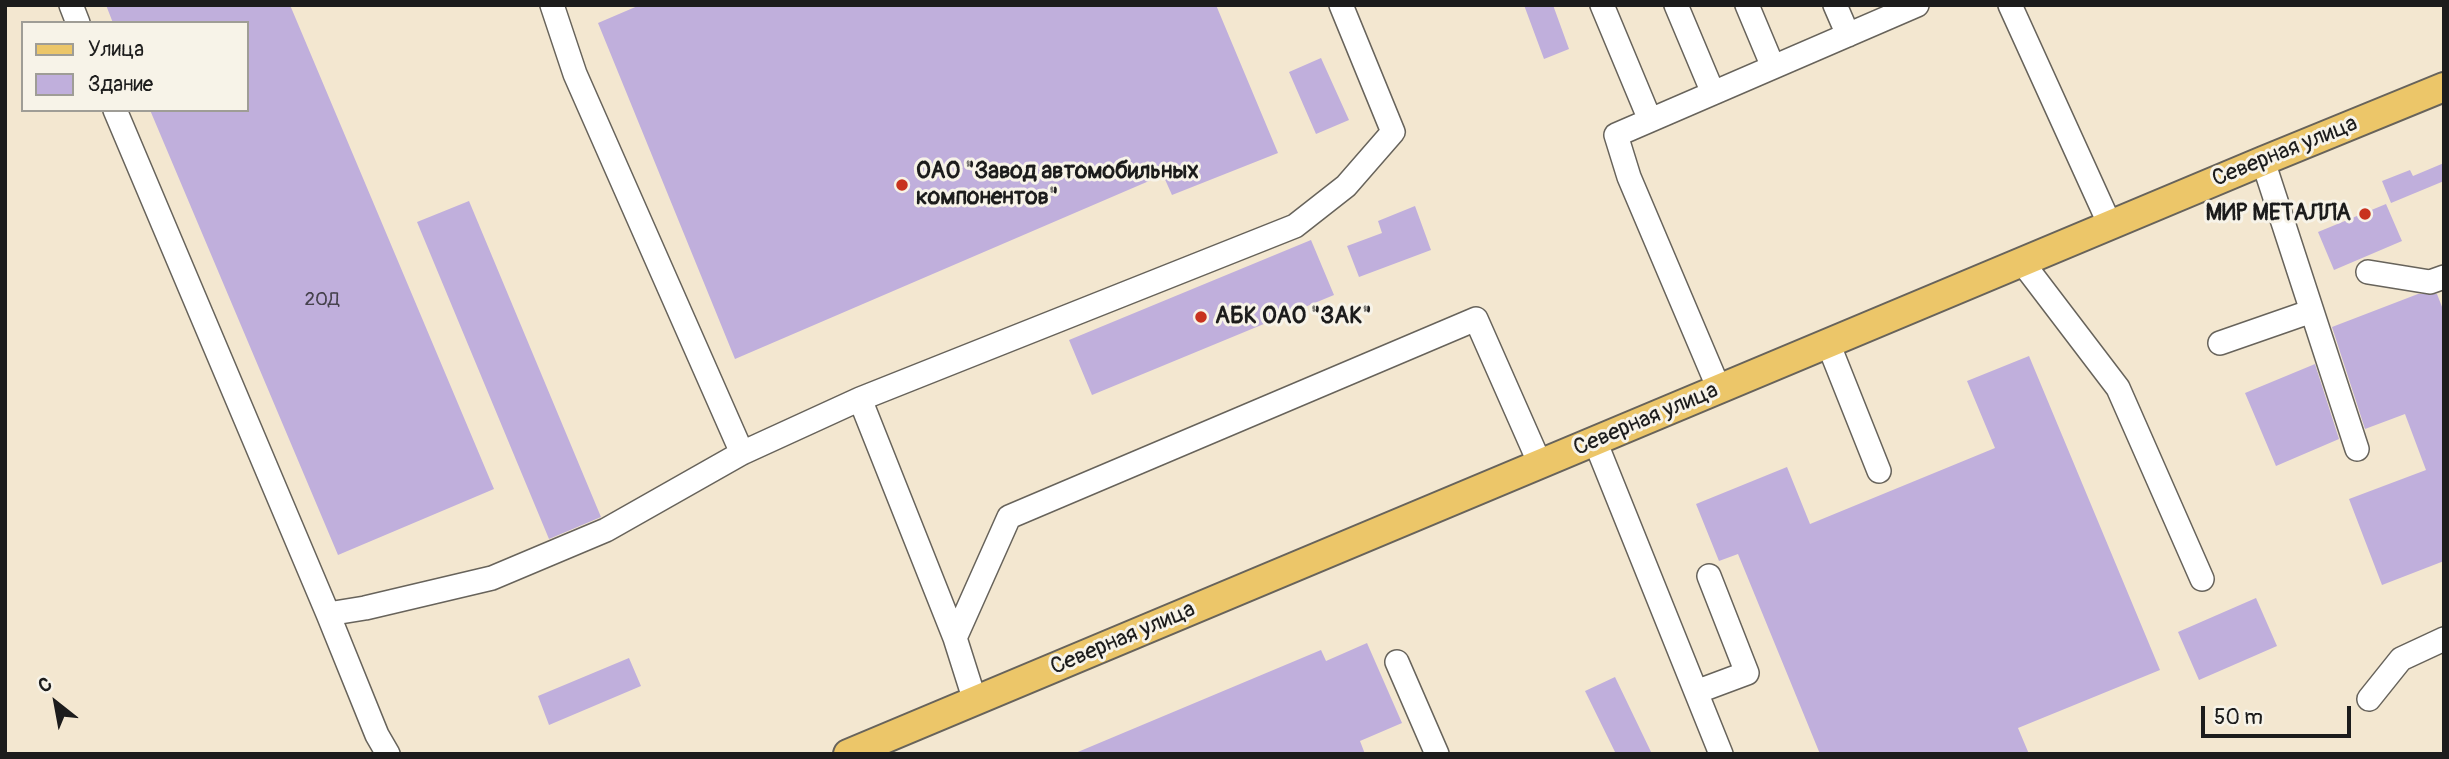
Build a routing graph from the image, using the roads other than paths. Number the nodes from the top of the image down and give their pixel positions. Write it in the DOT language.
graph roads {
  1 [pos="552,5"];
  2 [pos="1341,5"];
  3 [pos="1602,5"];
  4 [pos="1676,5"];
  5 [pos="1747,5"];
  6 [pos="1835,5"];
  7 [pos="1917,5"];
  8 [pos="2010,5"];
  9 [pos="1848,35"];
  10 [pos="1773,67"];
  11 [pos="2444,87"];
  12 [pos="1713,93"];
  13 [pos="116,112"];
  14 [pos="1650,120"];
  15 [pos="2263,161"];
  16 [pos="2110,225"];
  17 [pos="2022,262"];
  18 [pos="2368,272"];
  19 [pos="2444,277"];
  20 [pos="2312,312"];
  21 [pos="1828,343"];
  22 [pos="2220,343"];
  23 [pos="1718,389"];
  24 [pos="860,399"];
  25 [pos="1595,441"];
  26 [pos="2357,449"];
  27 [pos="743,453"];
  28 [pos="1539,464"];
  29 [pos="1879,471"];
  30 [pos="1709,576"];
  31 [pos="2202,579"];
  32 [pos="328,614"];
  33 [pos="955,638"];
  34 [pos="2444,639"];
  35 [pos="1397,663"];
  36 [pos="1696,692"];
  37 [pos="2370,698"];
  38 [pos="975,701"];
  39 [pos="388,754"];
  40 [pos="848,754"];
  41 [pos="1437,754"];
  42 [pos="1721,754"];
  1 -- 27 [label="lane"];
  2 -- 24 [label="lane"];
  3 -- 14 [label="lane"];
  4 -- 12 [label="lane"];
  5 -- 10 [label="lane"];
  6 -- 9 [label="lane"];
  7 -- 9 [label="lane"];
  8 -- 16 [label="lane"];
  9 -- 10 [label="lane"];
  10 -- 12 [label="lane"];
  11 -- 15 [label="main road, Северная улица"];
  12 -- 14 [label="lane"];
  13 -- 32 [label="lane"];
  14 -- 23 [label="lane"];
  15 -- 16 [label="main road, Северная улица"];
  15 -- 20 [label="lane"];
  16 -- 17 [label="main road, Северная улица"];
  17 -- 21 [label="main road, Северная улица"];
  17 -- 31 [label="lane"];
  18 -- 19 [label="lane"];
  20 -- 22 [label="lane"];
  20 -- 26 [label="lane"];
  21 -- 23 [label="main road, Северная улица"];
  21 -- 29 [label="lane"];
  23 -- 25 [label="main road, Северная улица"];
  24 -- 27 [label="lane"];
  24 -- 33 [label="lane"];
  25 -- 28 [label="main road, Северная улица"];
  25 -- 36 [label="lane"];
  27 -- 32 [label="lane"];
  28 -- 33 [label="lane"];
  28 -- 38 [label="main road, Северная улица"];
  30 -- 36 [label="lane"];
  32 -- 39 [label="lane"];
  33 -- 38 [label="lane"];
  34 -- 37 [label="lane"];
  35 -- 41 [label="lane"];
  36 -- 42 [label="lane"];
  38 -- 40 [label="main road, Северная улица"];
}
